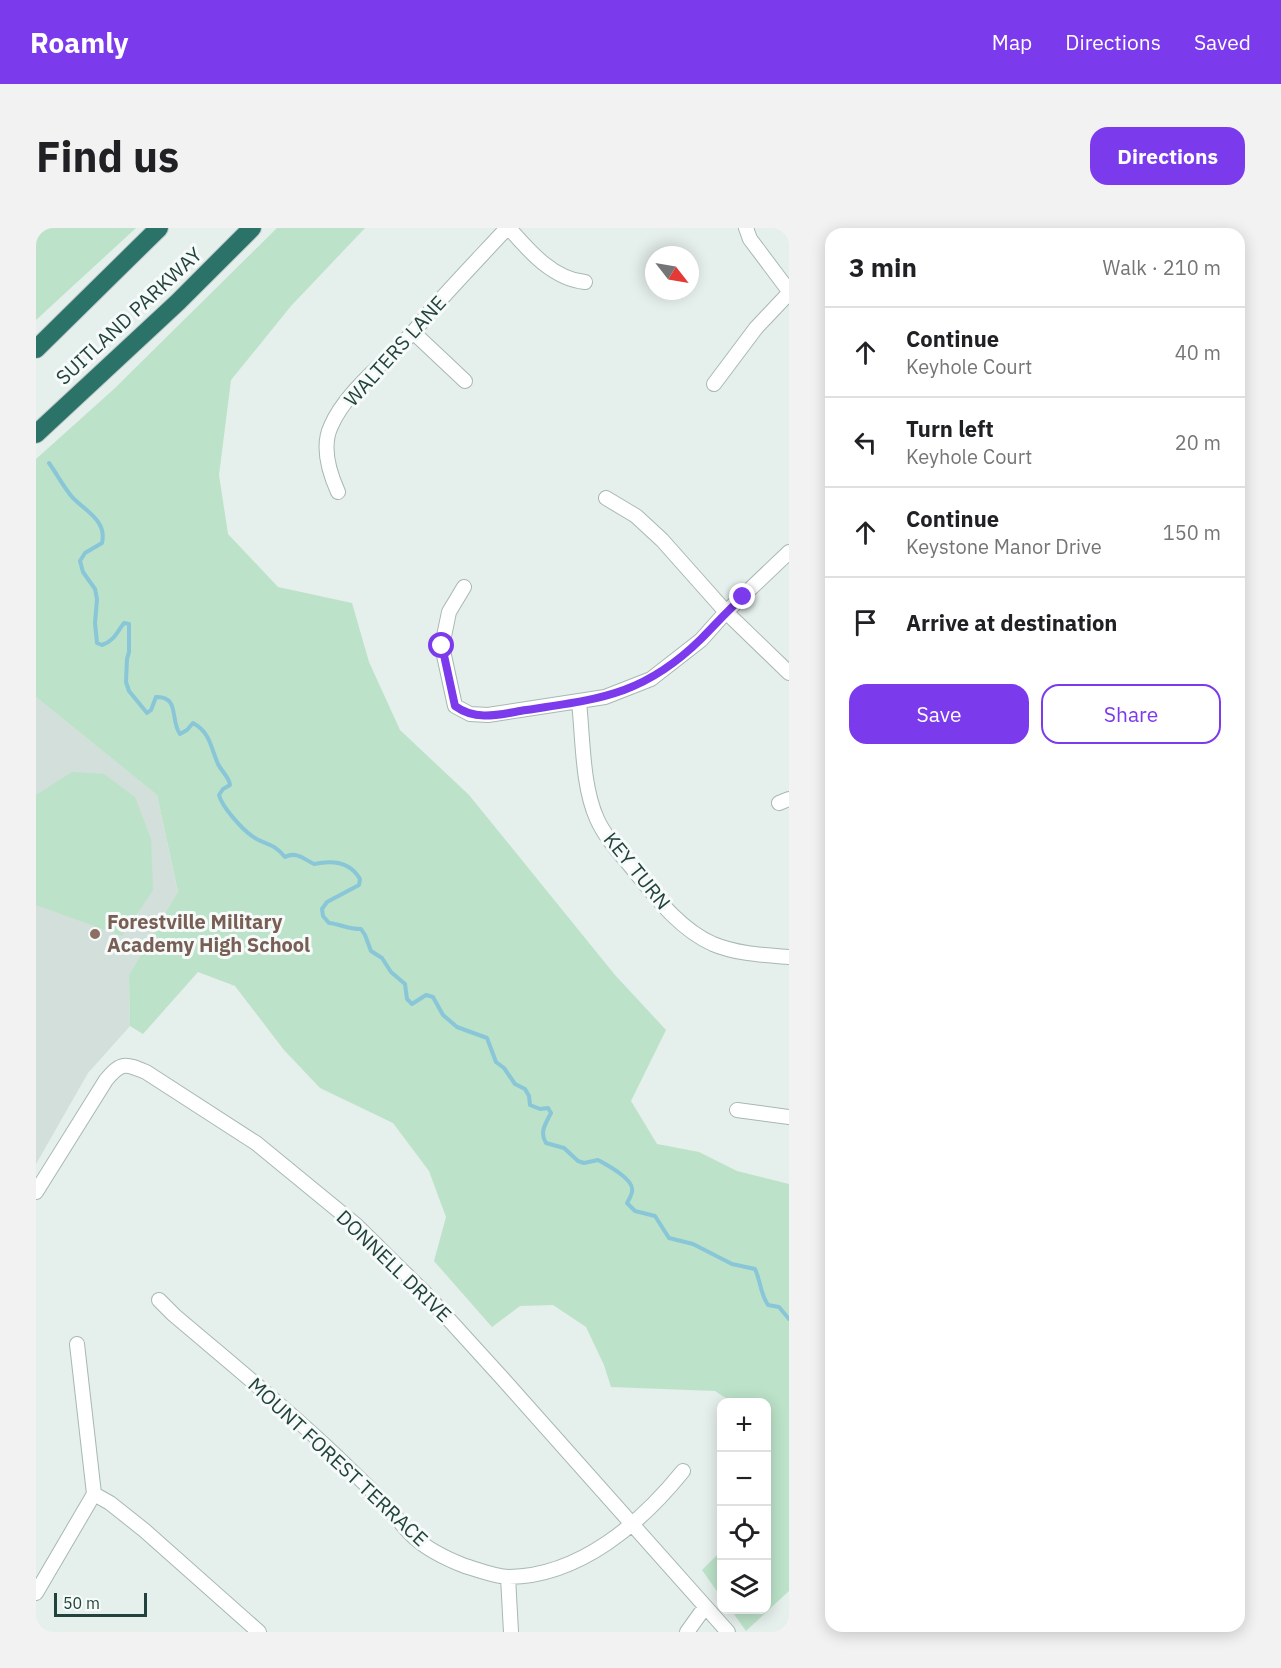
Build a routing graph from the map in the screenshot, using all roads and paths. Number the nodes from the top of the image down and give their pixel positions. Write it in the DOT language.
graph roads {
  1 [pos="159,228"];
  2 [pos="252,228"];
  3 [pos="508,228"];
  4 [pos="746,228"];
  5 [pos="585,282"];
  6 [pos="789,292"];
  7 [pos="413,332"];
  8 [pos="36,349"];
  9 [pos="465,381"];
  10 [pos="714,384"];
  11 [pos="36,434"];
  12 [pos="338,492"];
  13 [pos="606,498"];
  14 [pos="789,552"];
  15 [pos="464,587"];
  16 [pos="726,612"];
  17 [pos="789,673"];
  18 [pos="579,702"];
  19 [pos="789,957"];
  20 [pos="737,1110"];
  21 [pos="789,1117"];
  22 [pos="36,1192"];
  23 [pos="159,1300"];
  24 [pos="77,1344"];
  25 [pos="683,1471"];
  26 [pos="94,1494"];
  27 [pos="631,1524"];
  28 [pos="508,1577"];
  29 [pos="36,1593"];
  30 [pos="705,1606"];
  31 [pos="259,1632"];
  32 [pos="511,1632"];
  33 [pos="687,1632"];
  34 [pos="728,1632"];
  1 -- 8 [label="highway, SUITLAND PARKWAY"];
  2 -- 11 [label="highway, SUITLAND PARKWAY"];
  3 -- 5 [label="street"];
  3 -- 7 [label="street, WALTERS LANE"];
  4 -- 6 [label="street"];
  6 -- 10 [label="street"];
  7 -- 9 [label="street"];
  7 -- 12 [label="street, WALTERS LANE"];
  13 -- 16 [label="street"];
  14 -- 16 [label="street"];
  15 -- 18 [label="street"];
  16 -- 17 [label="street"];
  16 -- 18 [label="street"];
  18 -- 19 [label="street, KEY TURN"];
  20 -- 21 [label="street"];
  22 -- 27 [label="street, DONNELL DRIVE"];
  23 -- 28 [label="street, MOUNT FOREST TERRACE"];
  24 -- 26 [label="street"];
  25 -- 27 [label="street, MOUNT FOREST TERRACE"];
  26 -- 29 [label="street"];
  26 -- 31 [label="street"];
  27 -- 28 [label="street, MOUNT FOREST TERRACE"];
  27 -- 30 [label="street, DONNELL DRIVE"];
  28 -- 32 [label="street"];
  30 -- 33 [label="street"];
  30 -- 34 [label="street, DONNELL DRIVE"];
}
